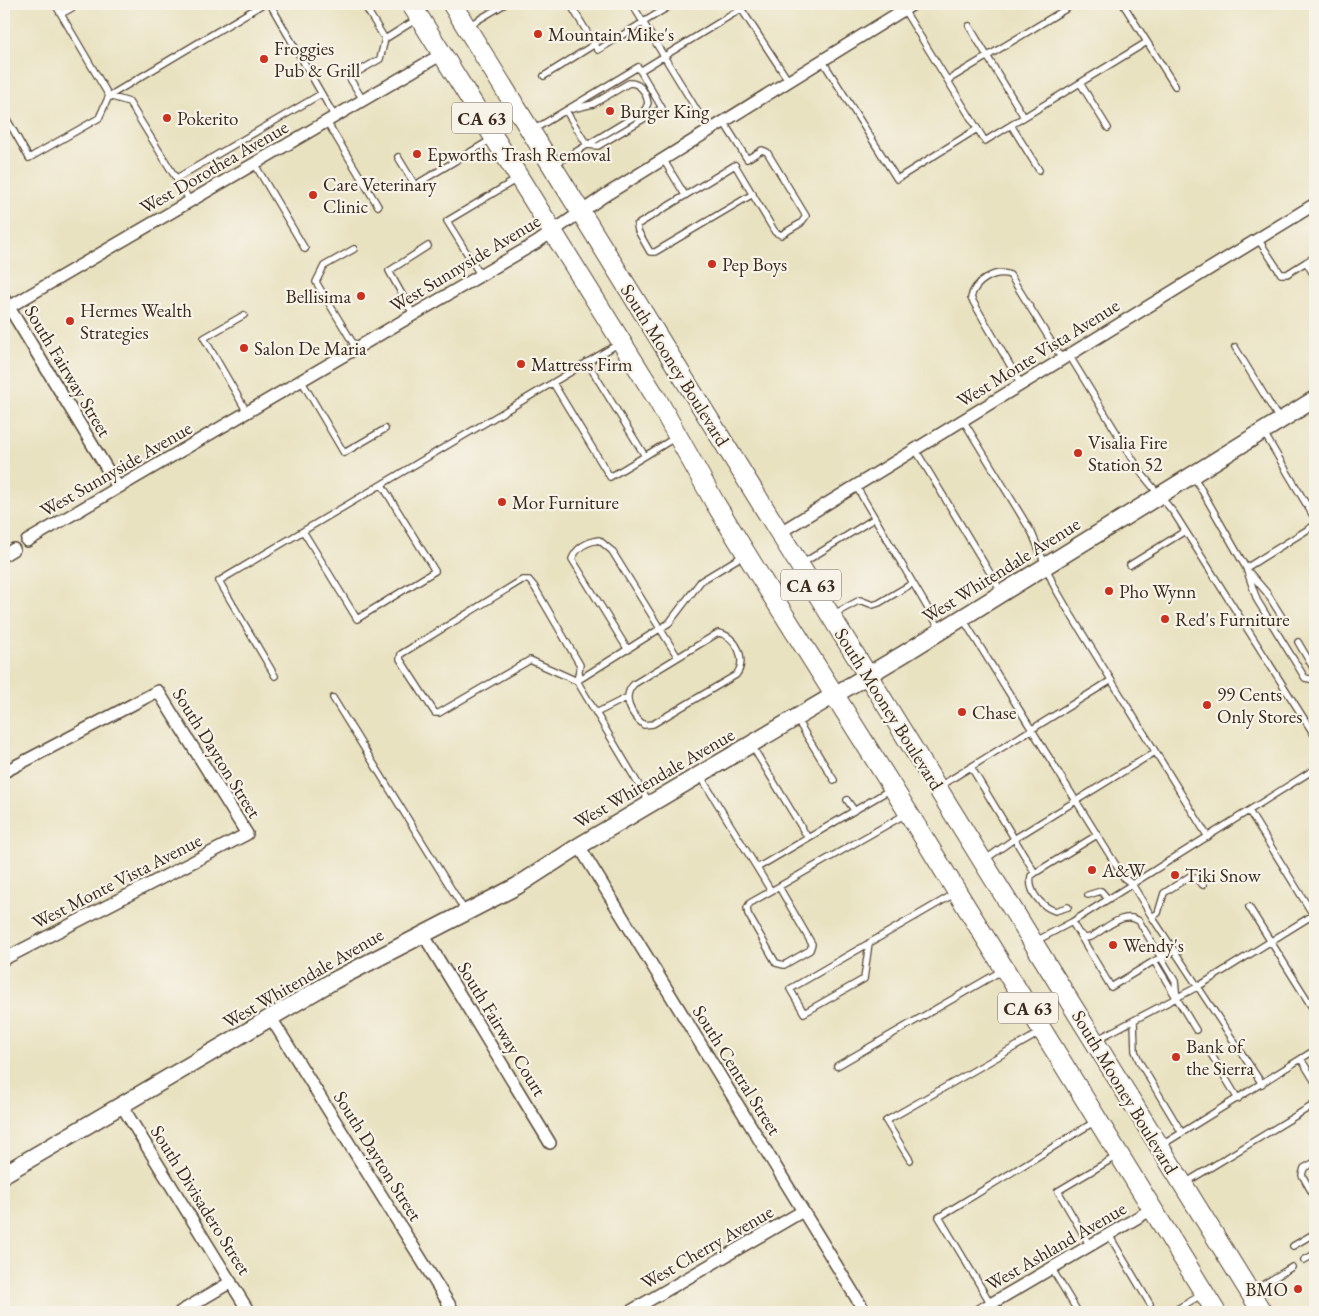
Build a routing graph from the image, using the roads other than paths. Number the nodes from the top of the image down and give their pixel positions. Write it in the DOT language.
graph roads {
  1 [pos="55,4"];
  2 [pos="79,4"];
  3 [pos="263,4"];
  4 [pos="270,4"];
  5 [pos="367,4"];
  6 [pos="452,4"];
  7 [pos="505,4"];
  8 [pos="570,4"];
  9 [pos="632,4"];
  10 [pos="673,4"];
  11 [pos="1074,4"];
  12 [pos="1123,4"];
  13 [pos="908,6"];
  14 [pos="739,7"];
  15 [pos="416,11"];
  16 [pos="61,14"];
  17 [pos="644,22"];
  18 [pos="969,26"];
  19 [pos="466,27"];
  20 [pos="385,39"];
  21 [pos="1146,42"];
  22 [pos="595,44"];
  23 [pos="442,54"];
  24 [pos="664,56"];
  25 [pos="988,57"];
  26 [pos="822,60"];
  27 [pos="640,71"];
  28 [pos="544,76"];
  29 [pos="788,80"];
  30 [pos="948,80"];
  31 [pos="1080,82"];
  32 [pos="1175,86"];
  33 [pos="321,94"];
  34 [pos="108,96"];
  35 [pos="363,100"];
  36 [pos="566,111"];
  37 [pos="4,114"];
  38 [pos="1024,117"];
  39 [pos="331,119"];
  40 [pos="723,121"];
  41 [pos="1011,125"];
  42 [pos="1108,128"];
  43 [pos="977,129"];
  44 [pos="709,130"];
  45 [pos="531,132"];
  46 [pos="494,138"];
  47 [pos="587,145"];
  48 [pos="398,157"];
  49 [pos="662,159"];
  50 [pos="746,159"];
  51 [pos="254,163"];
  52 [pos="735,165"];
  53 [pos="553,166"];
  54 [pos="1039,170"];
  55 [pos="177,178"];
  56 [pos="519,178"];
  57 [pos="752,194"];
  58 [pos="685,195"];
  59 [pos="190,201"];
  60 [pos="1315,204"];
  61 [pos="378,206"];
  62 [pos="581,212"];
  63 [pos="553,232"];
  64 [pos="1258,239"];
  65 [pos="428,246"];
  66 [pos="305,249"];
  67 [pos="354,249"];
  68 [pos="1315,256"];
  69 [pos="1306,262"];
  70 [pos="481,276"];
  71 [pos="1315,277"];
  72 [pos="5,305"];
  73 [pos="413,314"];
  74 [pos="244,315"];
  75 [pos="622,342"];
  76 [pos="1235,347"];
  77 [pos="356,348"];
  78 [pos="1065,357"];
  79 [pos="587,362"];
  80 [pos="300,380"];
  81 [pos="553,383"];
  82 [pos="1022,384"];
  83 [pos="1315,399"];
  84 [pos="247,412"];
  85 [pos="963,420"];
  86 [pos="1280,421"];
  87 [pos="385,429"];
  88 [pos="1263,432"];
  89 [pos="678,436"];
  90 [pos="915,449"];
  91 [pos="644,456"];
  92 [pos="1192,475"];
  93 [pos="382,485"];
  94 [pos="856,485"];
  95 [pos="118,487"];
  96 [pos="1159,495"];
  97 [pos="875,518"];
  98 [pos="1315,520"];
  99 [pos="1315,525"];
  100 [pos="303,531"];
  101 [pos="1185,531"];
  102 [pos="780,533"];
  103 [pos="27,541"];
  104 [pos="746,554"];
  105 [pos="1046,565"];
  106 [pos="1130,565"];
  107 [pos="799,566"];
  108 [pos="1246,568"];
  109 [pos="913,583"];
  110 [pos="1002,593"];
  111 [pos="830,616"];
  112 [pos="962,617"];
  113 [pos="1282,617"];
  114 [pos="660,629"];
  115 [pos="941,631"];
  116 [pos="1298,642"];
  117 [pos="628,650"];
  118 [pos="677,656"];
  119 [pos="1315,671"];
  120 [pos="275,676"];
  121 [pos="868,676"];
  122 [pos="1315,680"];
  123 [pos="577,681"];
  124 [pos="1110,681"];
  125 [pos="834,696"];
  126 [pos="333,698"];
  127 [pos="626,698"];
  128 [pos="596,713"];
  129 [pos="796,718"];
  130 [pos="1031,730"];
  131 [pos="1315,736"];
  132 [pos="751,744"];
  133 [pos="1155,752"];
  134 [pos="971,767"];
  135 [pos="1315,769"];
  136 [pos="4,772"];
  137 [pos="700,774"];
  138 [pos="834,780"];
  139 [pos="938,787"];
  140 [pos="893,788"];
  141 [pos="847,800"];
  142 [pos="1076,801"];
  143 [pos="650,804"];
  144 [pos="854,810"];
  145 [pos="1249,811"];
  146 [pos="908,812"];
  147 [pos="246,834"];
  148 [pos="1097,835"];
  149 [pos="1208,837"];
  150 [pos="808,838"];
  151 [pos="1014,839"];
  152 [pos="578,846"];
  153 [pos="984,861"];
  154 [pos="757,868"];
  155 [pos="1035,873"];
  156 [pos="1132,884"];
  157 [pos="1203,885"];
  158 [pos="779,887"];
  159 [pos="771,892"];
  160 [pos="957,892"];
  161 [pos="1088,895"];
  162 [pos="1108,899"];
  163 [pos="1068,907"];
  164 [pos="1249,907"];
  165 [pos="466,913"];
  166 [pos="1152,916"];
  167 [pos="1314,917"];
  168 [pos="1072,922"];
  169 [pos="423,934"];
  170 [pos="1080,934"];
  171 [pos="1271,941"];
  172 [pos="1034,942"];
  173 [pos="869,943"];
  174 [pos="1174,952"];
  175 [pos="1161,958"];
  176 [pos="4,960"];
  177 [pos="1154,961"];
  178 [pos="1004,969"];
  179 [pos="1199,986"];
  180 [pos="1177,999"];
  181 [pos="1315,1012"];
  182 [pos="271,1018"];
  183 [pos="1134,1021"];
  184 [pos="1196,1030"];
  185 [pos="1042,1031"];
  186 [pos="1094,1041"];
  187 [pos="1208,1049"];
  188 [pos="1315,1050"];
  189 [pos="1301,1059"];
  190 [pos="837,1066"];
  191 [pos="1315,1082"];
  192 [pos="1262,1084"];
  193 [pos="1238,1099"];
  194 [pos="1315,1104"];
  195 [pos="122,1106"];
  196 [pos="1097,1120"];
  197 [pos="1182,1133"];
  198 [pos="550,1143"];
  199 [pos="1159,1146"];
  200 [pos="1119,1155"];
  201 [pos="910,1160"];
  202 [pos="1315,1162"];
  203 [pos="4,1174"];
  204 [pos="1182,1185"];
  205 [pos="1315,1198"];
  206 [pos="1152,1209"];
  207 [pos="803,1211"];
  208 [pos="1315,1233"];
  209 [pos="1109,1235"];
  210 [pos="1090,1246"];
  211 [pos="1293,1246"];
  212 [pos="1315,1254"];
  213 [pos="1304,1260"];
  214 [pos="1292,1267"];
  215 [pos="1052,1269"];
  216 [pos="231,1282"];
  217 [pos="1205,1293"];
  218 [pos="1250,1293"];
  219 [pos="991,1304"];
  220 [pos="1150,1304"];
  221 [pos="180,1312"];
  222 [pos="249,1312"];
  223 [pos="454,1312"];
  224 [pos="629,1312"];
  225 [pos="865,1312"];
  226 [pos="977,1312"];
  227 [pos="1078,1312"];
  228 [pos="1172,1312"];
  229 [pos="1216,1312"];
  230 [pos="1262,1312"];
  1 -- 16 [label="lane"];
  2 -- 16 [label="lane"];
  3 -- 34 [label="lane"];
  4 -- 33 [label="lane"];
  5 -- 20 [label="lane"];
  6 -- 19 [label="main road, South Mooney Boulevard / CA 63"];
  7 -- 19 [label="lane"];
  8 -- 22 [label="lane"];
  9 -- 17 [label="lane"];
  10 -- 17 [label="lane"];
  11 -- 25 [label="lane"];
  12 -- 21 [label="lane"];
  13 -- 26 [label="street, West Sunnyside Avenue"];
  13 -- 30 [label="lane"];
  14 -- 24 [label="lane"];
  14 -- 29 [label="lane"];
  15 -- 20 [label="lane"];
  15 -- 23 [label="main road, South Mooney Boulevard / CA 63"];
  16 -- 34 [label="lane"];
  17 -- 22 [label="lane"];
  17 -- 24 [label="lane"];
  18 -- 25 [label="lane"];
  19 -- 45 [label="main road, South Mooney Boulevard / CA 63"];
  20 -- 35 [label="lane"];
  21 -- 31 [label="lane"];
  21 -- 32 [label="lane"];
  22 -- 28 [label="lane"];
  23 -- 35 [label="street, West Dorothea Avenue"];
  23 -- 46 [label="main road, South Mooney Boulevard / CA 63"];
  24 -- 27 [label="lane"];
  24 -- 44 [label="lane"];
  25 -- 30 [label="lane"];
  25 -- 38 [label="lane"];
  26 -- 29 [label="street, West Sunnyside Avenue"];
  26 -- 43 [label="lane"];
  27 -- 36 [label="lane"];
  27 -- 47 [label="lane"];
  29 -- 40 [label="street, West Sunnyside Avenue"];
  30 -- 43 [label="lane"];
  31 -- 38 [label="lane"];
  31 -- 42 [label="lane"];
  33 -- 39 [label="lane"];
  33 -- 55 [label="lane"];
  34 -- 37 [label="lane"];
  34 -- 55 [label="lane"];
  35 -- 39 [label="street, West Dorothea Avenue"];
  36 -- 45 [label="lane"];
  36 -- 47 [label="lane"];
  36 -- 47 [label="lane"];
  38 -- 41 [label="lane"];
  39 -- 51 [label="street, West Dorothea Avenue"];
  39 -- 61 [label="lane"];
  40 -- 44 [label="street, West Sunnyside Avenue"];
  40 -- 50 [label="lane"];
  41 -- 43 [label="lane"];
  41 -- 54 [label="lane"];
  44 -- 49 [label="street, West Sunnyside Avenue"];
  45 -- 53 [label="main road, South Mooney Boulevard / CA 63"];
  46 -- 48 [label="lane"];
  46 -- 56 [label="main road, South Mooney Boulevard / CA 63"];
  47 -- 53 [label="lane"];
  49 -- 58 [label="lane"];
  49 -- 62 [label="street, West Sunnyside Avenue"];
  50 -- 52 [label="lane"];
  50 -- 57 [label="lane"];
  51 -- 59 [label="street, West Dorothea Avenue"];
  51 -- 66 [label="lane"];
  52 -- 57 [label="lane"];
  52 -- 58 [label="lane"];
  53 -- 62 [label="main road, South Mooney Boulevard / CA 63"];
  55 -- 59 [label="lane"];
  56 -- 63 [label="main road, South Mooney Boulevard / CA 63"];
  56 -- 70 [label="lane"];
  57 -- 58 [label="lane"];
  59 -- 72 [label="street, West Dorothea Avenue"];
  60 -- 64 [label="street, West Monte Vista Avenue"];
  62 -- 63 [label="street, West Sunnyside Avenue"];
  62 -- 102 [label="main road, South Mooney Boulevard / CA 63"];
  63 -- 70 [label="street, West Sunnyside Avenue"];
  63 -- 75 [label="main road, South Mooney Boulevard / CA 63"];
  64 -- 69 [label="lane"];
  64 -- 78 [label="street, West Monte Vista Avenue"];
  65 -- 73 [label="lane"];
  67 -- 77 [label="lane"];
  68 -- 69 [label="lane"];
  69 -- 71 [label="lane"];
  70 -- 73 [label="street, West Sunnyside Avenue"];
  72 -- 95 [label="street, South Fairway Street"];
  73 -- 77 [label="street, West Sunnyside Avenue"];
  74 -- 84 [label="lane"];
  75 -- 79 [label="lane"];
  75 -- 89 [label="main road, South Mooney Boulevard / CA 63"];
  76 -- 86 [label="lane"];
  77 -- 80 [label="street, West Sunnyside Avenue"];
  78 -- 82 [label="street, West Monte Vista Avenue"];
  78 -- 82 [label="lane"];
  78 -- 96 [label="lane"];
  79 -- 81 [label="lane"];
  79 -- 91 [label="lane"];
  80 -- 84 [label="street, West Sunnyside Avenue"];
  80 -- 87 [label="lane"];
  81 -- 91 [label="lane"];
  81 -- 93 [label="lane"];
  82 -- 85 [label="street, West Monte Vista Avenue"];
  83 -- 86 [label="street, West Whitendale Avenue"];
  84 -- 95 [label="street, West Sunnyside Avenue"];
  85 -- 90 [label="street, West Monte Vista Avenue"];
  85 -- 105 [label="lane"];
  86 -- 88 [label="street, West Whitendale Avenue"];
  88 -- 92 [label="street, West Whitendale Avenue"];
  88 -- 98 [label="lane"];
  89 -- 91 [label="lane"];
  89 -- 104 [label="main road, South Mooney Boulevard / CA 63"];
  90 -- 94 [label="street, West Monte Vista Avenue"];
  90 -- 110 [label="lane"];
  92 -- 96 [label="street, West Whitendale Avenue"];
  92 -- 108 [label="lane"];
  93 -- 100 [label="lane"];
  93 -- 100 [label="lane"];
  94 -- 97 [label="lane"];
  94 -- 102 [label="street, West Monte Vista Avenue"];
  95 -- 103 [label="street, West Sunnyside Avenue"];
  96 -- 101 [label="lane"];
  96 -- 105 [label="street, West Whitendale Avenue"];
  97 -- 107 [label="lane"];
  97 -- 109 [label="lane"];
  99 -- 108 [label="lane"];
  100 -- 120 [label="lane"];
  101 -- 106 [label="lane"];
  101 -- 131 [label="lane"];
  102 -- 107 [label="main road, South Mooney Boulevard / CA 63"];
  104 -- 114 [label="lane"];
  104 -- 125 [label="main road, South Mooney Boulevard / CA 63"];
  105 -- 110 [label="street, West Whitendale Avenue"];
  105 -- 124 [label="lane"];
  107 -- 111 [label="main road, South Mooney Boulevard / CA 63"];
  108 -- 113 [label="lane"];
  108 -- 122 [label="lane"];
  109 -- 111 [label="lane"];
  109 -- 115 [label="lane"];
  110 -- 112 [label="street, West Whitendale Avenue"];
  111 -- 121 [label="main road, South Mooney Boulevard / CA 63"];
  112 -- 115 [label="street, West Whitendale Avenue"];
  112 -- 130 [label="lane"];
  114 -- 117 [label="lane"];
  114 -- 117 [label="lane"];
  114 -- 118 [label="lane"];
  115 -- 121 [label="street, West Whitendale Avenue"];
  116 -- 119 [label="lane"];
  117 -- 123 [label="lane"];
  118 -- 127 [label="lane"];
  118 -- 127 [label="lane"];
  121 -- 125 [label="street, West Whitendale Avenue"];
  121 -- 139 [label="main road, South Mooney Boulevard / CA 63"];
  123 -- 123 [label="lane"];
  123 -- 128 [label="lane"];
  124 -- 130 [label="lane"];
  124 -- 133 [label="lane"];
  125 -- 129 [label="street, West Whitendale Avenue"];
  125 -- 140 [label="main road, South Mooney Boulevard / CA 63"];
  126 -- 165 [label="lane"];
  127 -- 128 [label="lane"];
  128 -- 143 [label="lane"];
  129 -- 132 [label="street, West Whitendale Avenue"];
  129 -- 138 [label="lane"];
  130 -- 134 [label="lane"];
  130 -- 142 [label="lane"];
  132 -- 137 [label="street, West Whitendale Avenue"];
  132 -- 150 [label="lane"];
  133 -- 142 [label="lane"];
  133 -- 149 [label="lane"];
  134 -- 139 [label="lane"];
  134 -- 151 [label="lane"];
  135 -- 145 [label="lane"];
  136 -- 147 [label="street, South Dayton Street"];
  137 -- 143 [label="street, West Whitendale Avenue"];
  137 -- 154 [label="lane"];
  139 -- 153 [label="main road, South Mooney Boulevard / CA 63"];
  140 -- 144 [label="lane"];
  140 -- 146 [label="main road, South Mooney Boulevard / CA 63"];
  141 -- 144 [label="lane"];
  142 -- 148 [label="lane"];
  142 -- 151 [label="lane"];
  143 -- 152 [label="street, West Whitendale Avenue"];
  144 -- 150 [label="lane"];
  145 -- 149 [label="lane"];
  145 -- 167 [label="lane"];
  146 -- 158 [label="lane"];
  146 -- 160 [label="main road, South Mooney Boulevard / CA 63"];
  147 -- 176 [label="street, West Monte Vista Avenue"];
  148 -- 155 [label="lane"];
  148 -- 156 [label="lane"];
  149 -- 156 [label="lane"];
  150 -- 154 [label="lane"];
  151 -- 153 [label="lane"];
  151 -- 155 [label="lane"];
  152 -- 165 [label="street, West Whitendale Avenue"];
  152 -- 207 [label="street, South Central Street"];
  153 -- 172 [label="main road, South Mooney Boulevard / CA 63"];
  154 -- 159 [label="lane"];
  155 -- 163 [label="lane"];
  156 -- 162 [label="lane"];
  156 -- 166 [label="lane"];
  157 -- 166 [label="lane"];
  158 -- 159 [label="lane"];
  158 -- 159 [label="lane"];
  160 -- 173 [label="lane"];
  160 -- 178 [label="main road, South Mooney Boulevard / CA 63"];
  161 -- 162 [label="lane"];
  162 -- 168 [label="lane"];
  164 -- 171 [label="lane"];
  165 -- 169 [label="street, West Whitendale Avenue"];
  166 -- 174 [label="lane"];
  167 -- 171 [label="lane"];
  168 -- 170 [label="lane"];
  168 -- 172 [label="lane"];
  169 -- 182 [label="street, West Whitendale Avenue"];
  169 -- 198 [label="street, South Fairway Court"];
  170 -- 175 [label="lane"];
  170 -- 177 [label="lane"];
  171 -- 179 [label="lane"];
  171 -- 181 [label="lane"];
  172 -- 186 [label="main road, South Mooney Boulevard / CA 63"];
  173 -- 173 [label="lane"];
  174 -- 175 [label="lane"];
  174 -- 179 [label="lane"];
  175 -- 177 [label="lane"];
  175 -- 180 [label="lane"];
  177 -- 180 [label="lane"];
  178 -- 185 [label="main road, South Mooney Boulevard / CA 63"];
  178 -- 190 [label="lane"];
  179 -- 180 [label="lane"];
  179 -- 192 [label="lane"];
  180 -- 183 [label="lane"];
  180 -- 184 [label="lane"];
  182 -- 195 [label="street, West Whitendale Avenue"];
  182 -- 223 [label="street, South Dayton Street"];
  183 -- 186 [label="lane"];
  183 -- 197 [label="lane"];
  185 -- 196 [label="main road, South Mooney Boulevard / CA 63"];
  185 -- 201 [label="lane"];
  186 -- 199 [label="main road, South Mooney Boulevard / CA 63"];
  187 -- 193 [label="lane"];
  188 -- 189 [label="lane"];
  189 -- 191 [label="lane"];
  189 -- 192 [label="lane"];
  192 -- 193 [label="lane"];
  193 -- 197 [label="lane"];
  194 -- 204 [label="lane"];
  195 -- 203 [label="street, West Whitendale Avenue"];
  195 -- 216 [label="street, South Divisadero Street"];
  196 -- 200 [label="main road, South Mooney Boulevard / CA 63"];
  196 -- 219 [label="lane"];
  197 -- 199 [label="lane"];
  199 -- 204 [label="main road, South Mooney Boulevard / CA 63"];
  200 -- 206 [label="main road, South Mooney Boulevard / CA 63"];
  200 -- 210 [label="lane"];
  202 -- 205 [label="lane"];
  204 -- 218 [label="main road, South Mooney Boulevard / CA 63"];
  206 -- 209 [label="street, West Ashland Avenue"];
  206 -- 217 [label="main road, South Mooney Boulevard / CA 63"];
  207 -- 224 [label="street, West Cherry Avenue"];
  207 -- 225 [label="street, South Central Street"];
  208 -- 211 [label="lane"];
  209 -- 210 [label="street, West Ashland Avenue"];
  209 -- 220 [label="lane"];
  210 -- 215 [label="street, West Ashland Avenue"];
  212 -- 213 [label="lane"];
  214 -- 218 [label="lane"];
  215 -- 219 [label="street, West Ashland Avenue"];
  215 -- 227 [label="lane"];
  216 -- 221 [label="street"];
  216 -- 222 [label="street, South Divisadero Street"];
  217 -- 228 [label="lane"];
  217 -- 229 [label="main road, South Mooney Boulevard / CA 63"];
  218 -- 230 [label="main road, South Mooney Boulevard / CA 63"];
  219 -- 226 [label="street, West Ashland Avenue"];
}
